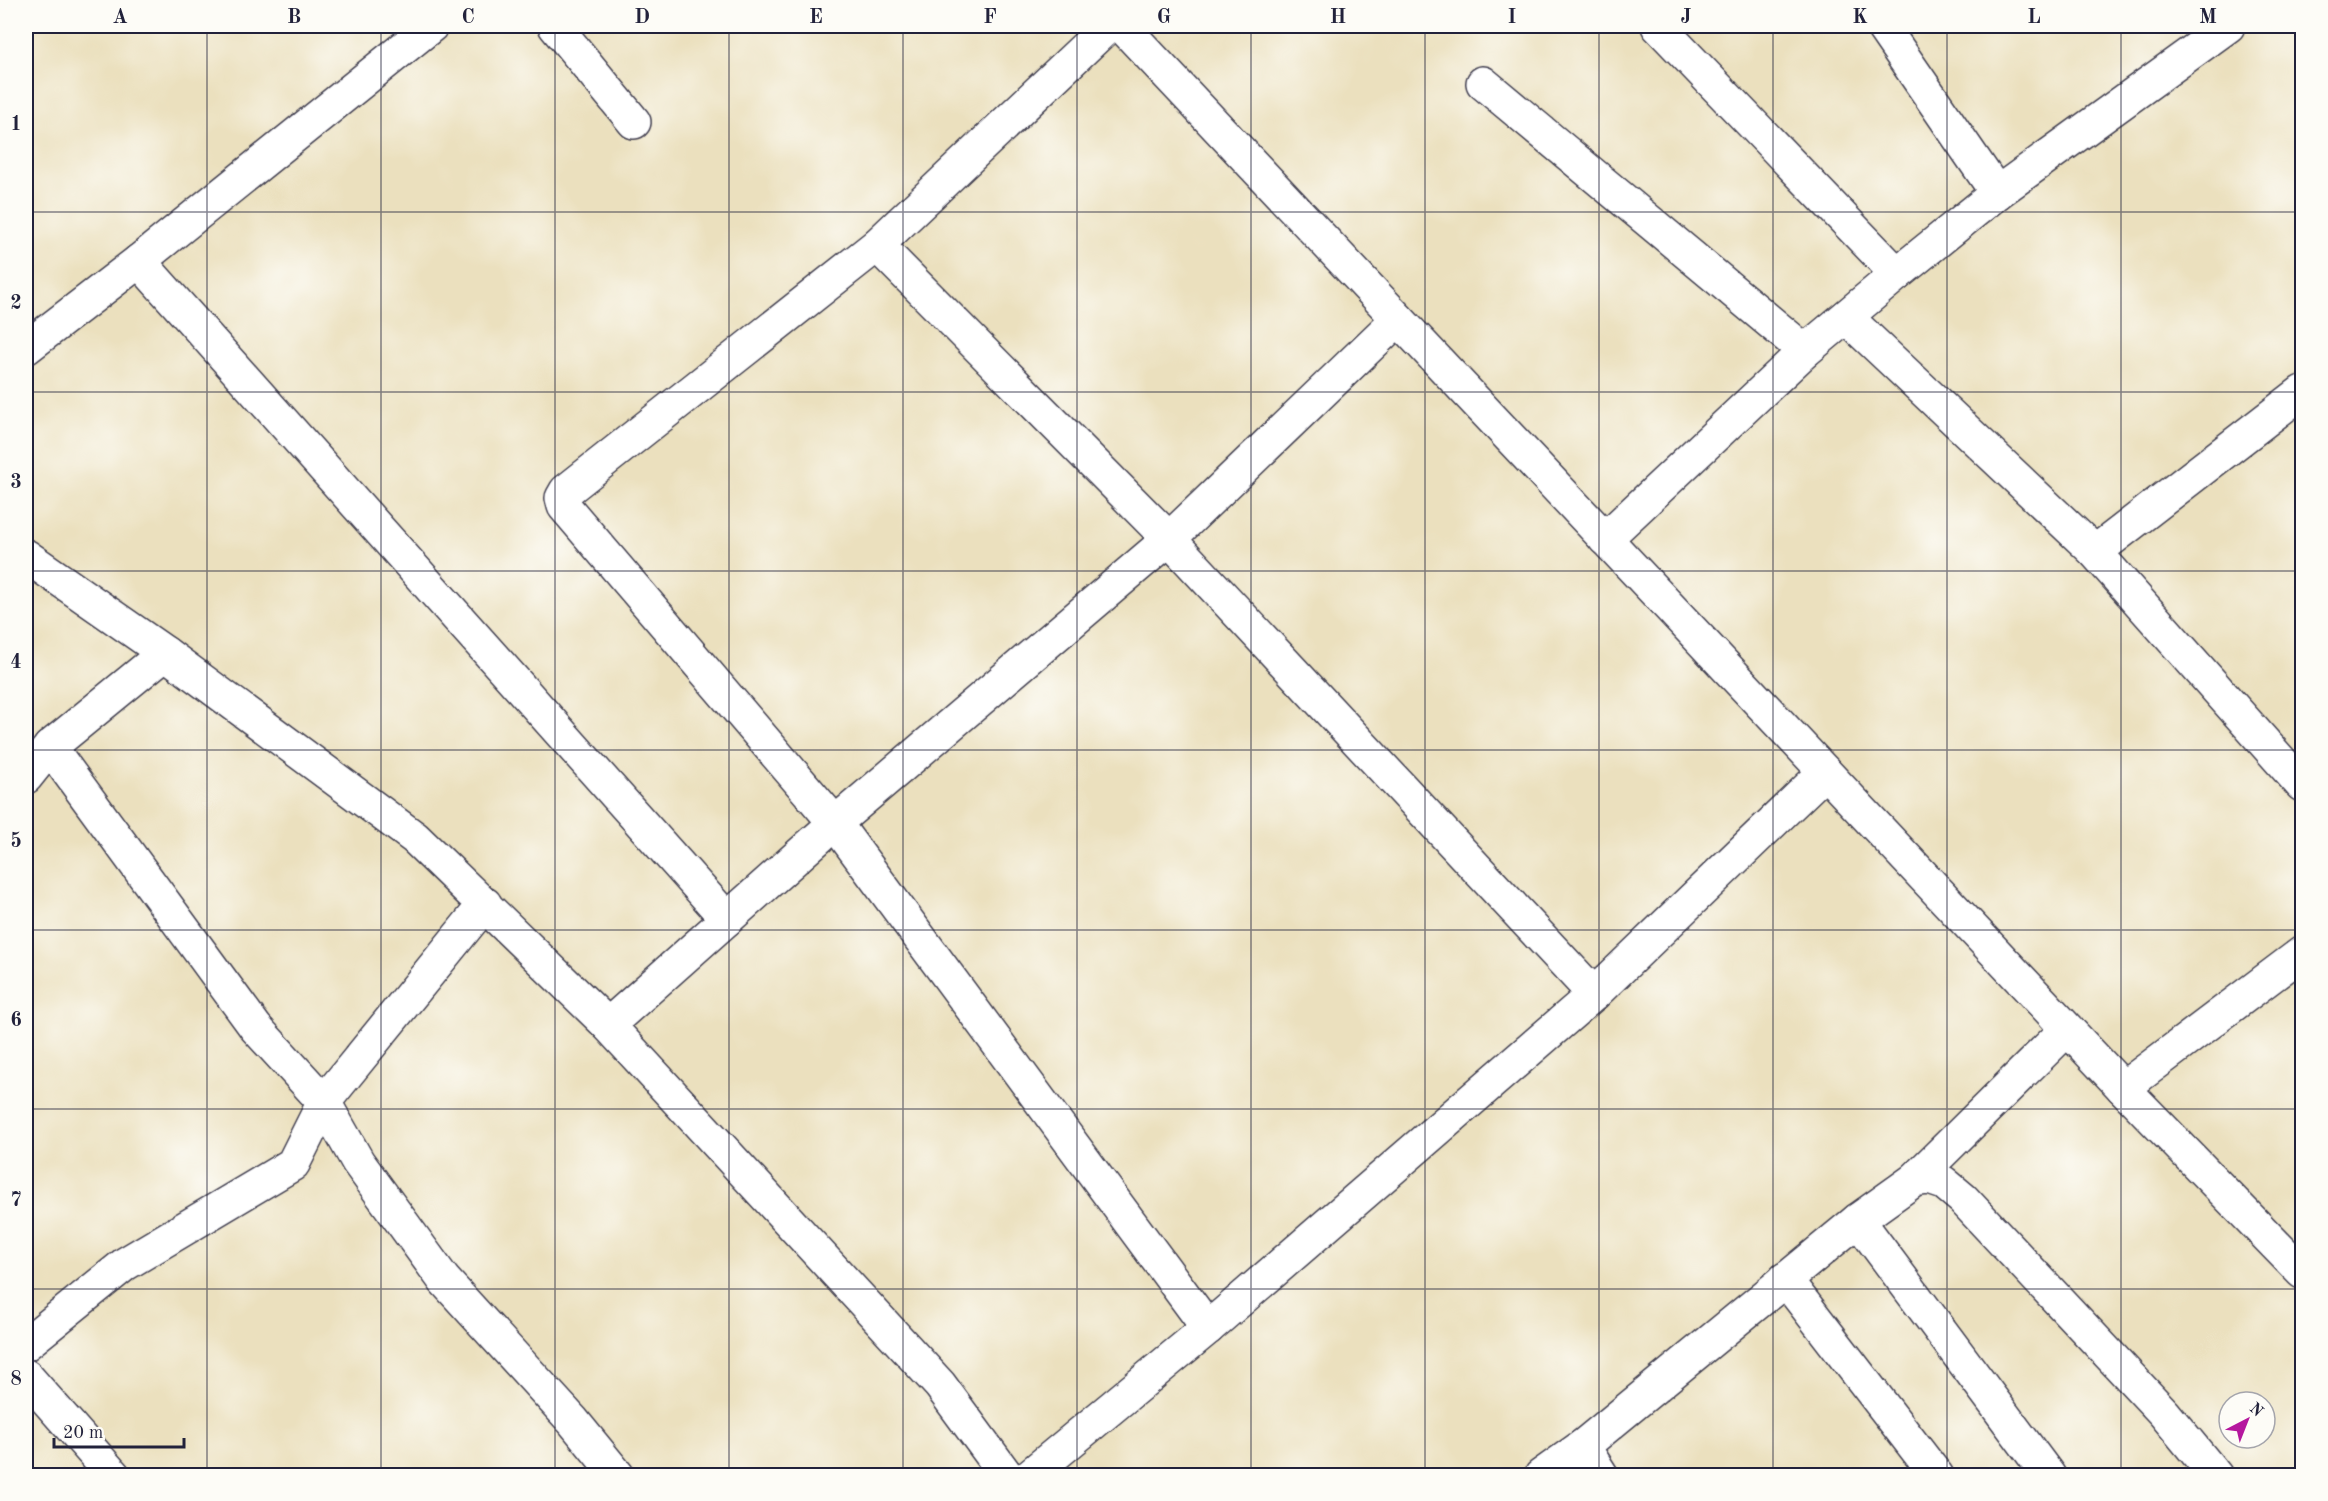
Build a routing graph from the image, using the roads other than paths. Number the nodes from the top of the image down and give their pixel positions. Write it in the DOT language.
graph roads {
  1 [pos="432,26"];
  2 [pos="555,26"];
  3 [pos="1108,26"];
  4 [pos="1122,26"];
  5 [pos="1658,26"];
  6 [pos="1882,26"];
  7 [pos="2228,26"];
  8 [pos="1484,83"];
  9 [pos="634,122"];
  10 [pos="1997,193"];
  11 [pos="877,245"];
  12 [pos="139,261"];
  13 [pos="1897,274"];
  14 [pos="1846,317"];
  15 [pos="1398,319"];
  16 [pos="26,348"];
  17 [pos="1805,351"];
  18 [pos="2302,392"];
  19 [pos="1169,539"];
  20 [pos="1605,539"];
  21 [pos="2095,552"];
  22 [pos="26,556"];
  23 [pos="165,653"];
  24 [pos="50,747"];
  25 [pos="1825,772"];
  26 [pos="26,777"];
  27 [pos="2302,785"];
  28 [pos="835,823"];
  29 [pos="484,904"];
  30 [pos="727,919"];
  31 [pos="2302,953"];
  32 [pos="1594,994"];
  33 [pos="608,1026"];
  34 [pos="2067,1029"];
  35 [pos="2123,1088"];
  36 [pos="324,1102"];
  37 [pos="1914,1180"];
  38 [pos="1858,1220"];
  39 [pos="2302,1272"];
  40 [pos="1785,1279"];
  41 [pos="1208,1328"];
  42 [pos="26,1344"];
  43 [pos="26,1376"];
  44 [pos="1583,1446"];
  45 [pos="114,1476"];
  46 [pos="618,1476"];
  47 [pos="1007,1476"];
  48 [pos="1029,1476"];
  49 [pos="1541,1476"];
  50 [pos="1602,1476"];
  51 [pos="1937,1476"];
  52 [pos="2049,1476"];
  53 [pos="2216,1476"];
  1 -- 12 [label="street"];
  2 -- 9 [label="street"];
  3 -- 11 [label="street"];
  4 -- 15 [label="street"];
  5 -- 13 [label="street"];
  6 -- 10 [label="street"];
  7 -- 10 [label="street"];
  8 -- 17 [label="street"];
  10 -- 13 [label="street"];
  11 -- 19 [label="street"];
  11 -- 28 [label="street"];
  12 -- 16 [label="street"];
  12 -- 30 [label="street"];
  13 -- 14 [label="street"];
  14 -- 17 [label="street"];
  14 -- 21 [label="street"];
  15 -- 19 [label="street"];
  15 -- 20 [label="street"];
  17 -- 20 [label="street"];
  18 -- 21 [label="street"];
  19 -- 28 [label="street"];
  19 -- 32 [label="street"];
  20 -- 25 [label="street"];
  21 -- 27 [label="street"];
  22 -- 23 [label="street"];
  23 -- 24 [label="street"];
  23 -- 29 [label="street"];
  24 -- 26 [label="street"];
  24 -- 36 [label="street"];
  25 -- 32 [label="street"];
  25 -- 34 [label="street"];
  28 -- 30 [label="street"];
  28 -- 41 [label="street"];
  29 -- 33 [label="street"];
  29 -- 36 [label="street"];
  30 -- 33 [label="street"];
  31 -- 35 [label="street"];
  32 -- 41 [label="street"];
  33 -- 47 [label="street"];
  34 -- 35 [label="street"];
  34 -- 37 [label="street"];
  35 -- 39 [label="street"];
  36 -- 42 [label="street"];
  36 -- 46 [label="street"];
  37 -- 38 [label="street"];
  37 -- 53 [label="street"];
  38 -- 40 [label="street"];
  38 -- 52 [label="street"];
  40 -- 44 [label="street"];
  40 -- 51 [label="street"];
  41 -- 48 [label="street"];
  43 -- 45 [label="street"];
  44 -- 49 [label="street"];
  44 -- 50 [label="street"];
}
